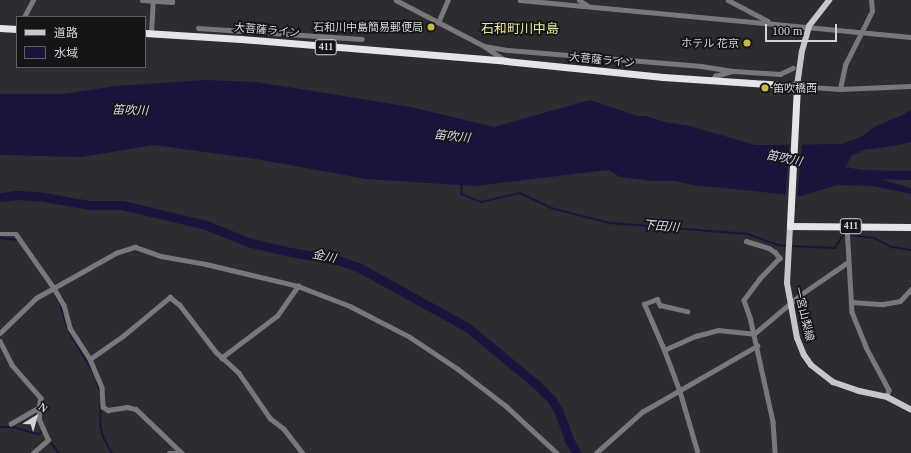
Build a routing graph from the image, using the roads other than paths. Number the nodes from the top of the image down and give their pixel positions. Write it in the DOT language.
graph roads {
  1 [pos="33,0"];
  2 [pos="142,0"];
  3 [pos="172,0"];
  4 [pos="396,0"];
  5 [pos="448,0"];
  6 [pos="520,0"];
  7 [pos="579,0"];
  8 [pos="728,0"];
  9 [pos="828,0"];
  10 [pos="871,0"];
  11 [pos="153,1"];
  12 [pos="588,5"];
  13 [pos="25,16"];
  14 [pos="438,23"];
  15 [pos="772,23"];
  16 [pos="809,26"];
  17 [pos="0,28"];
  18 [pos="16,28"];
  19 [pos="198,28"];
  20 [pos="245,31"];
  21 [pos="863,31"];
  22 [pos="148,33"];
  23 [pos="911,37"];
  24 [pos="244,39"];
  25 [pos="362,39"];
  26 [pos="484,46"];
  27 [pos="506,61"];
  28 [pos="793,68"];
  29 [pos="734,71"];
  30 [pos="712,80"];
  31 [pos="797,86"];
  32 [pos="911,86"];
  33 [pos="840,89"];
  34 [pos="791,222"];
  35 [pos="911,227"];
  36 [pos="847,229"];
  37 [pos="0,234"];
  38 [pos="746,241"];
  39 [pos="848,262"];
  40 [pos="298,286"];
  41 [pos="52,288"];
  42 [pos="911,289"];
  43 [pos="851,302"];
  44 [pos="790,305"];
  45 [pos="687,311"];
  46 [pos="0,333"];
  47 [pos="754,334"];
  48 [pos="0,340"];
  49 [pos="757,346"];
  50 [pos="664,350"];
  51 [pos="221,358"];
  52 [pos="90,359"];
  53 [pos="679,390"];
  54 [pos="887,397"];
  55 [pos="39,408"];
  56 [pos="911,410"];
  57 [pos="11,424"];
  58 [pos="697,451"];
  59 [pos="33,453"];
  60 [pos="169,453"];
  61 [pos="182,453"];
  62 [pos="304,453"];
  63 [pos="557,453"];
  64 [pos="596,453"];
  65 [pos="775,453"];
  1 -- 13 [label="street"];
  2 -- 11 [label="street"];
  3 -- 11 [label="street"];
  4 -- 14 [label="street"];
  5 -- 14 [label="street"];
  6 -- 12 [label="street"];
  7 -- 12 [label="street"];
  8 -- 15 [label="street"];
  9 -- 16 [label="main road"];
  10 -- 21 [label="street"];
  11 -- 22 [label="street"];
  12 -- 15 [label="street"];
  14 -- 26 [label="street"];
  15 -- 16 [label="street"];
  16 -- 21 [label="street"];
  16 -- 31 [label="main road"];
  17 -- 18 [label="highway"];
  19 -- 20 [label="street"];
  20 -- 24 [label="street"];
  20 -- 25 [label="street"];
  21 -- 23 [label="street"];
  21 -- 33 [label="street"];
  22 -- 24 [label="highway, 大菩薩ライン / 411"];
  24 -- 27 [label="highway, 大菩薩ライン / 411"];
  26 -- 27 [label="street"];
  26 -- 29 [label="street"];
  27 -- 30 [label="highway, 大菩薩ライン / 411"];
  28 -- 29 [label="street"];
  29 -- 30 [label="street"];
  30 -- 31 [label="highway, 大菩薩ライン / 411"];
  31 -- 33 [label="street"];
  31 -- 34 [label="highway"];
  32 -- 33 [label="street"];
  34 -- 36 [label="highway, 411"];
  34 -- 44 [label="main road, 一宮山梨線"];
  35 -- 36 [label="highway, 411"];
  36 -- 39 [label="street"];
  37 -- 41 [label="street"];
  38 -- 47 [label="street"];
  39 -- 43 [label="street"];
  39 -- 44 [label="street"];
  40 -- 41 [label="street"];
  40 -- 51 [label="street"];
  40 -- 63 [label="street"];
  41 -- 46 [label="street"];
  41 -- 52 [label="street"];
  42 -- 43 [label="street"];
  43 -- 54 [label="street"];
  44 -- 47 [label="street"];
  44 -- 54 [label="main road, 一宮山梨線"];
  45 -- 50 [label="street"];
  47 -- 49 [label="street"];
  47 -- 50 [label="street"];
  48 -- 55 [label="street"];
  49 -- 53 [label="street"];
  49 -- 65 [label="street"];
  50 -- 53 [label="street"];
  51 -- 52 [label="street"];
  51 -- 62 [label="street"];
  52 -- 61 [label="street"];
  53 -- 58 [label="street"];
  53 -- 64 [label="street"];
  54 -- 56 [label="main road, 一宮山梨線"];
  55 -- 57 [label="street"];
  55 -- 59 [label="street"];
  60 -- 61 [label="street"];
}
